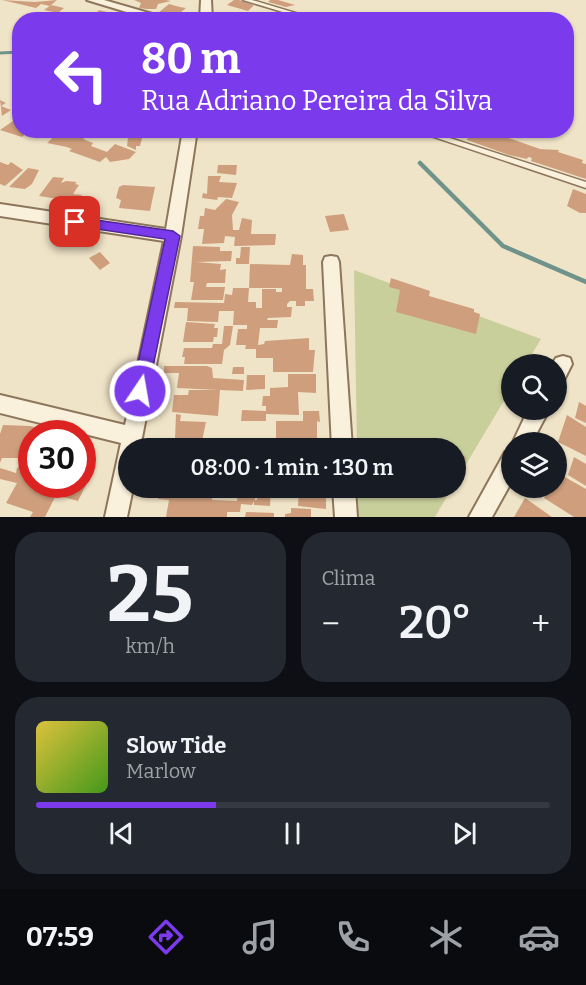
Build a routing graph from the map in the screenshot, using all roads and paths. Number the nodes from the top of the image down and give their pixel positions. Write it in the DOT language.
graph roads {
  1 [pos="92,0"];
  2 [pos="246,0"];
  3 [pos="138,12"];
  4 [pos="289,12"];
  5 [pos="189,138"];
  6 [pos="441,138"];
  7 [pos="586,185"];
  8 [pos="0,210"];
  9 [pos="173,236"];
  10 [pos="331,262"];
  11 [pos="0,404"];
  12 [pos="131,436"];
  13 [pos="341,438"];
  14 [pos="501,479"];
  15 [pos="345,498"];
  16 [pos="116,517"];
  17 [pos="346,517"];
  18 [pos="480,517"];
  1 -- 3 [label="street"];
  2 -- 4 [label="lane"];
  5 -- 9 [label="street"];
  6 -- 7 [label="lane"];
  8 -- 9 [label="street"];
  9 -- 12 [label="street"];
  10 -- 13 [label="street"];
  11 -- 12 [label="street"];
  12 -- 16 [label="street"];
  14 -- 18 [label="street"];
  15 -- 17 [label="street"];
}
